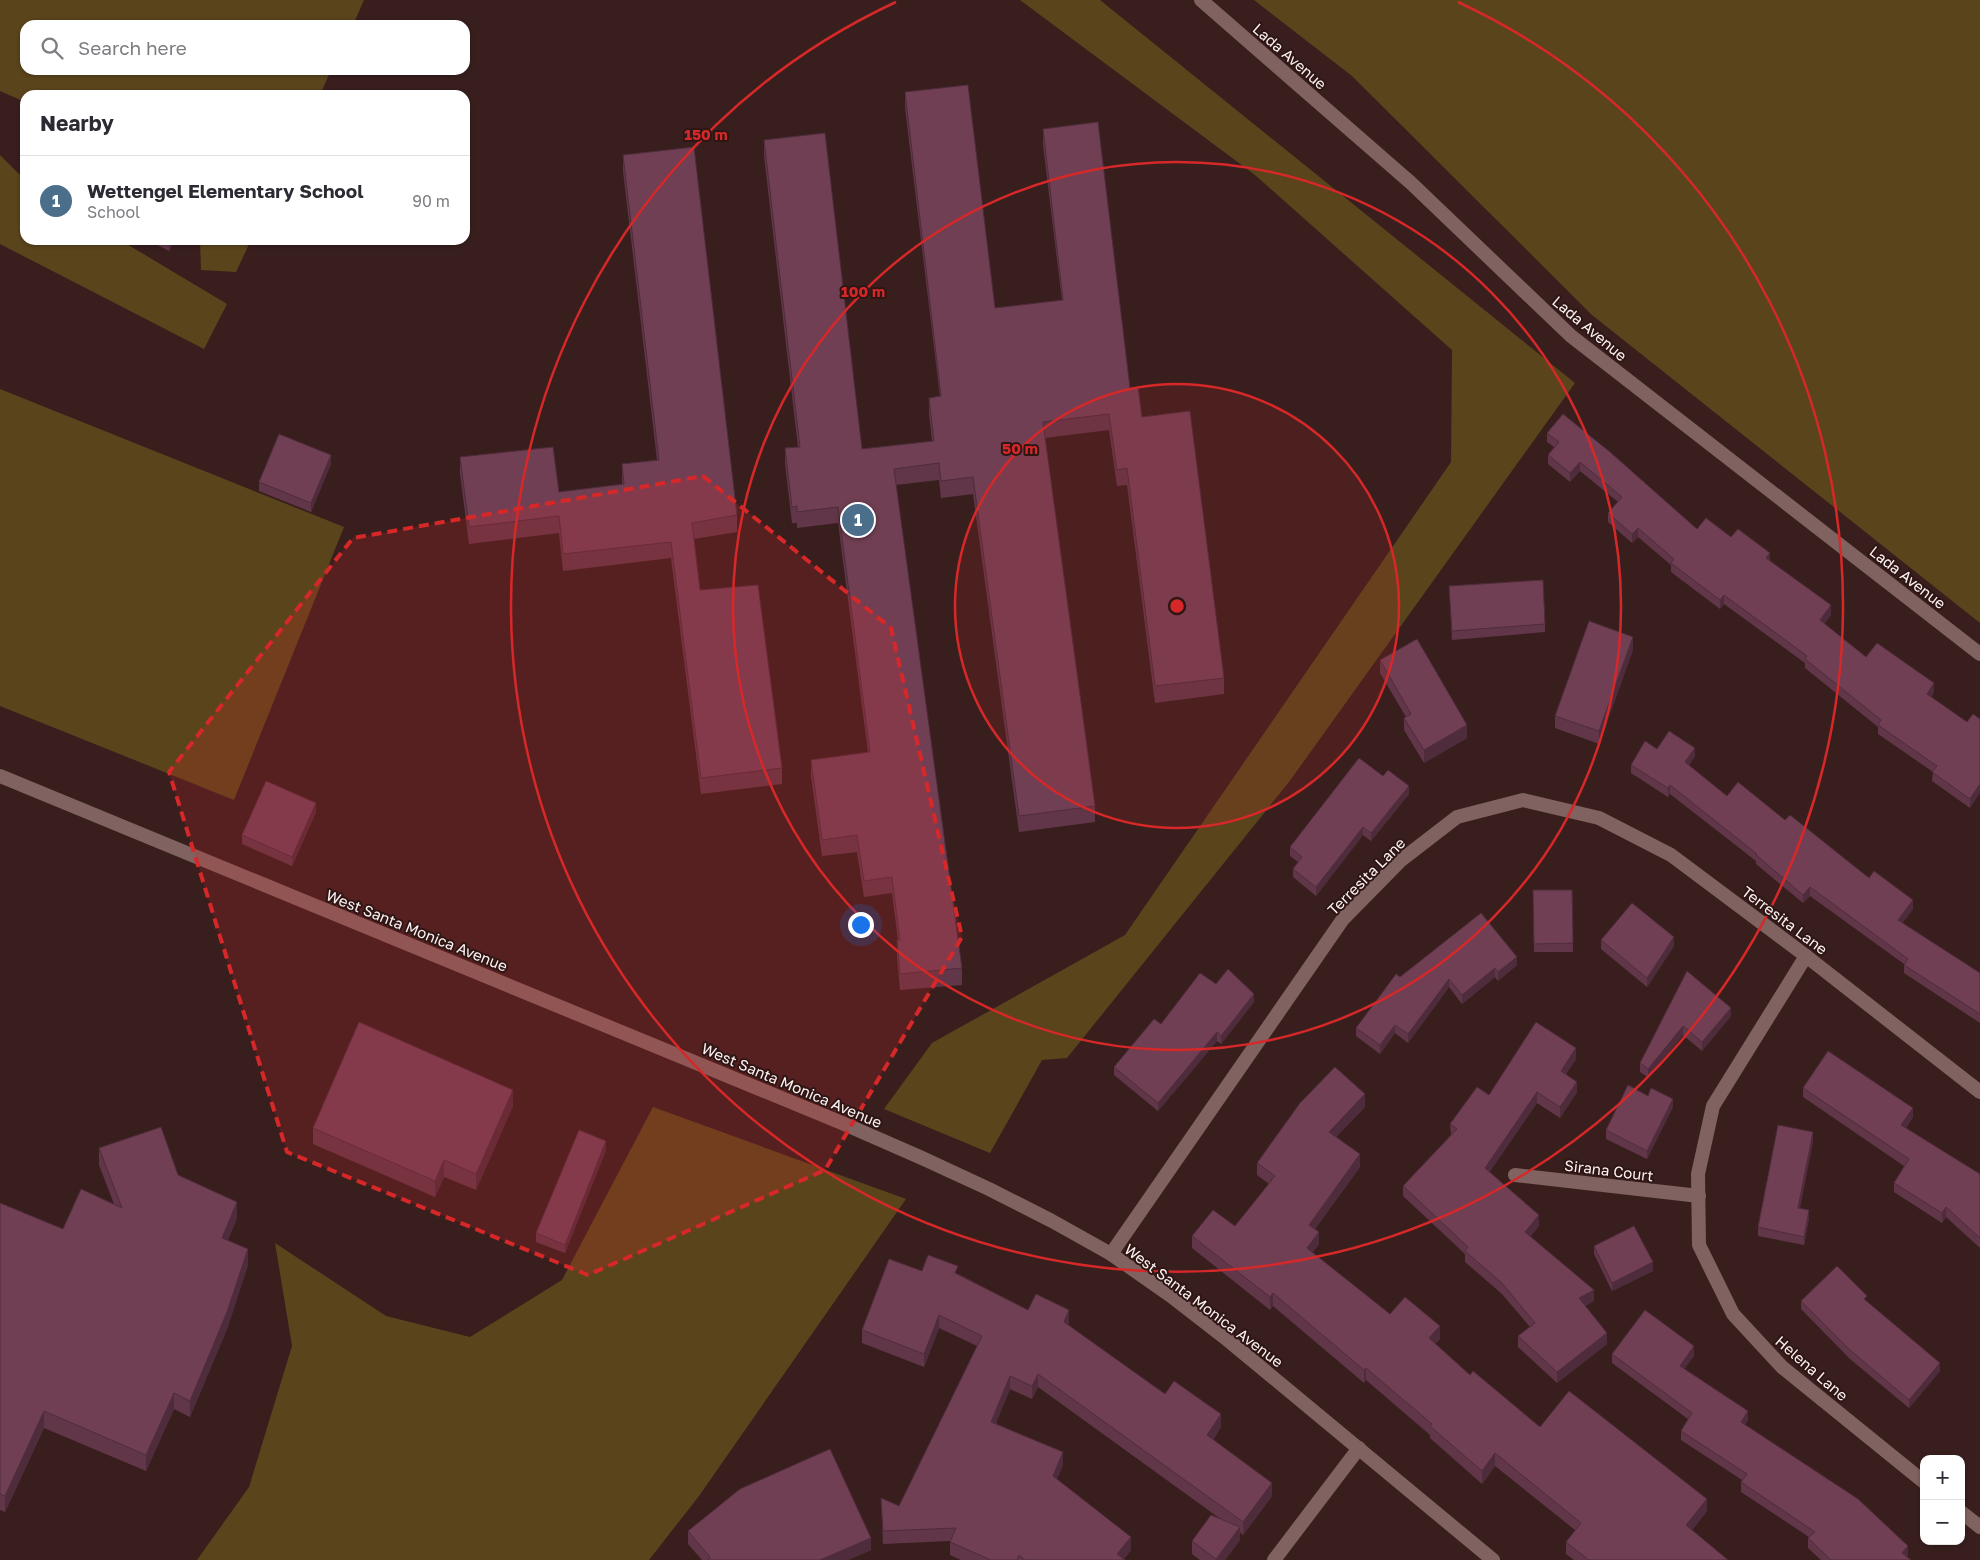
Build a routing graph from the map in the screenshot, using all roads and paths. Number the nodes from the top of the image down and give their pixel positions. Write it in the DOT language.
graph roads {
  1 [pos="1201,0"];
  2 [pos="1980,654"];
  3 [pos="0,776"];
  4 [pos="1806,956"];
  5 [pos="1980,1092"];
  6 [pos="1515,1175"];
  7 [pos="1699,1196"];
  8 [pos="1111,1254"];
  9 [pos="1358,1448"];
  10 [pos="1920,1479"];
  11 [pos="1965,1515"];
  12 [pos="1980,1527"];
  13 [pos="1274,1560"];
  14 [pos="1492,1560"];
  1 -- 2 [label="street, Lada Avenue"];
  3 -- 8 [label="street, West Santa Monica Avenue"];
  4 -- 5 [label="street, Terresita Lane"];
  4 -- 7 [label="street, Helena Lane"];
  4 -- 8 [label="street, Terresita Lane"];
  6 -- 7 [label="street, Sirana Court"];
  7 -- 10 [label="street, Helena Lane"];
  8 -- 9 [label="street, West Santa Monica Avenue"];
  9 -- 13 [label="street"];
  9 -- 14 [label="street, West Santa Monica Avenue"];
  11 -- 12 [label="street"];
}
